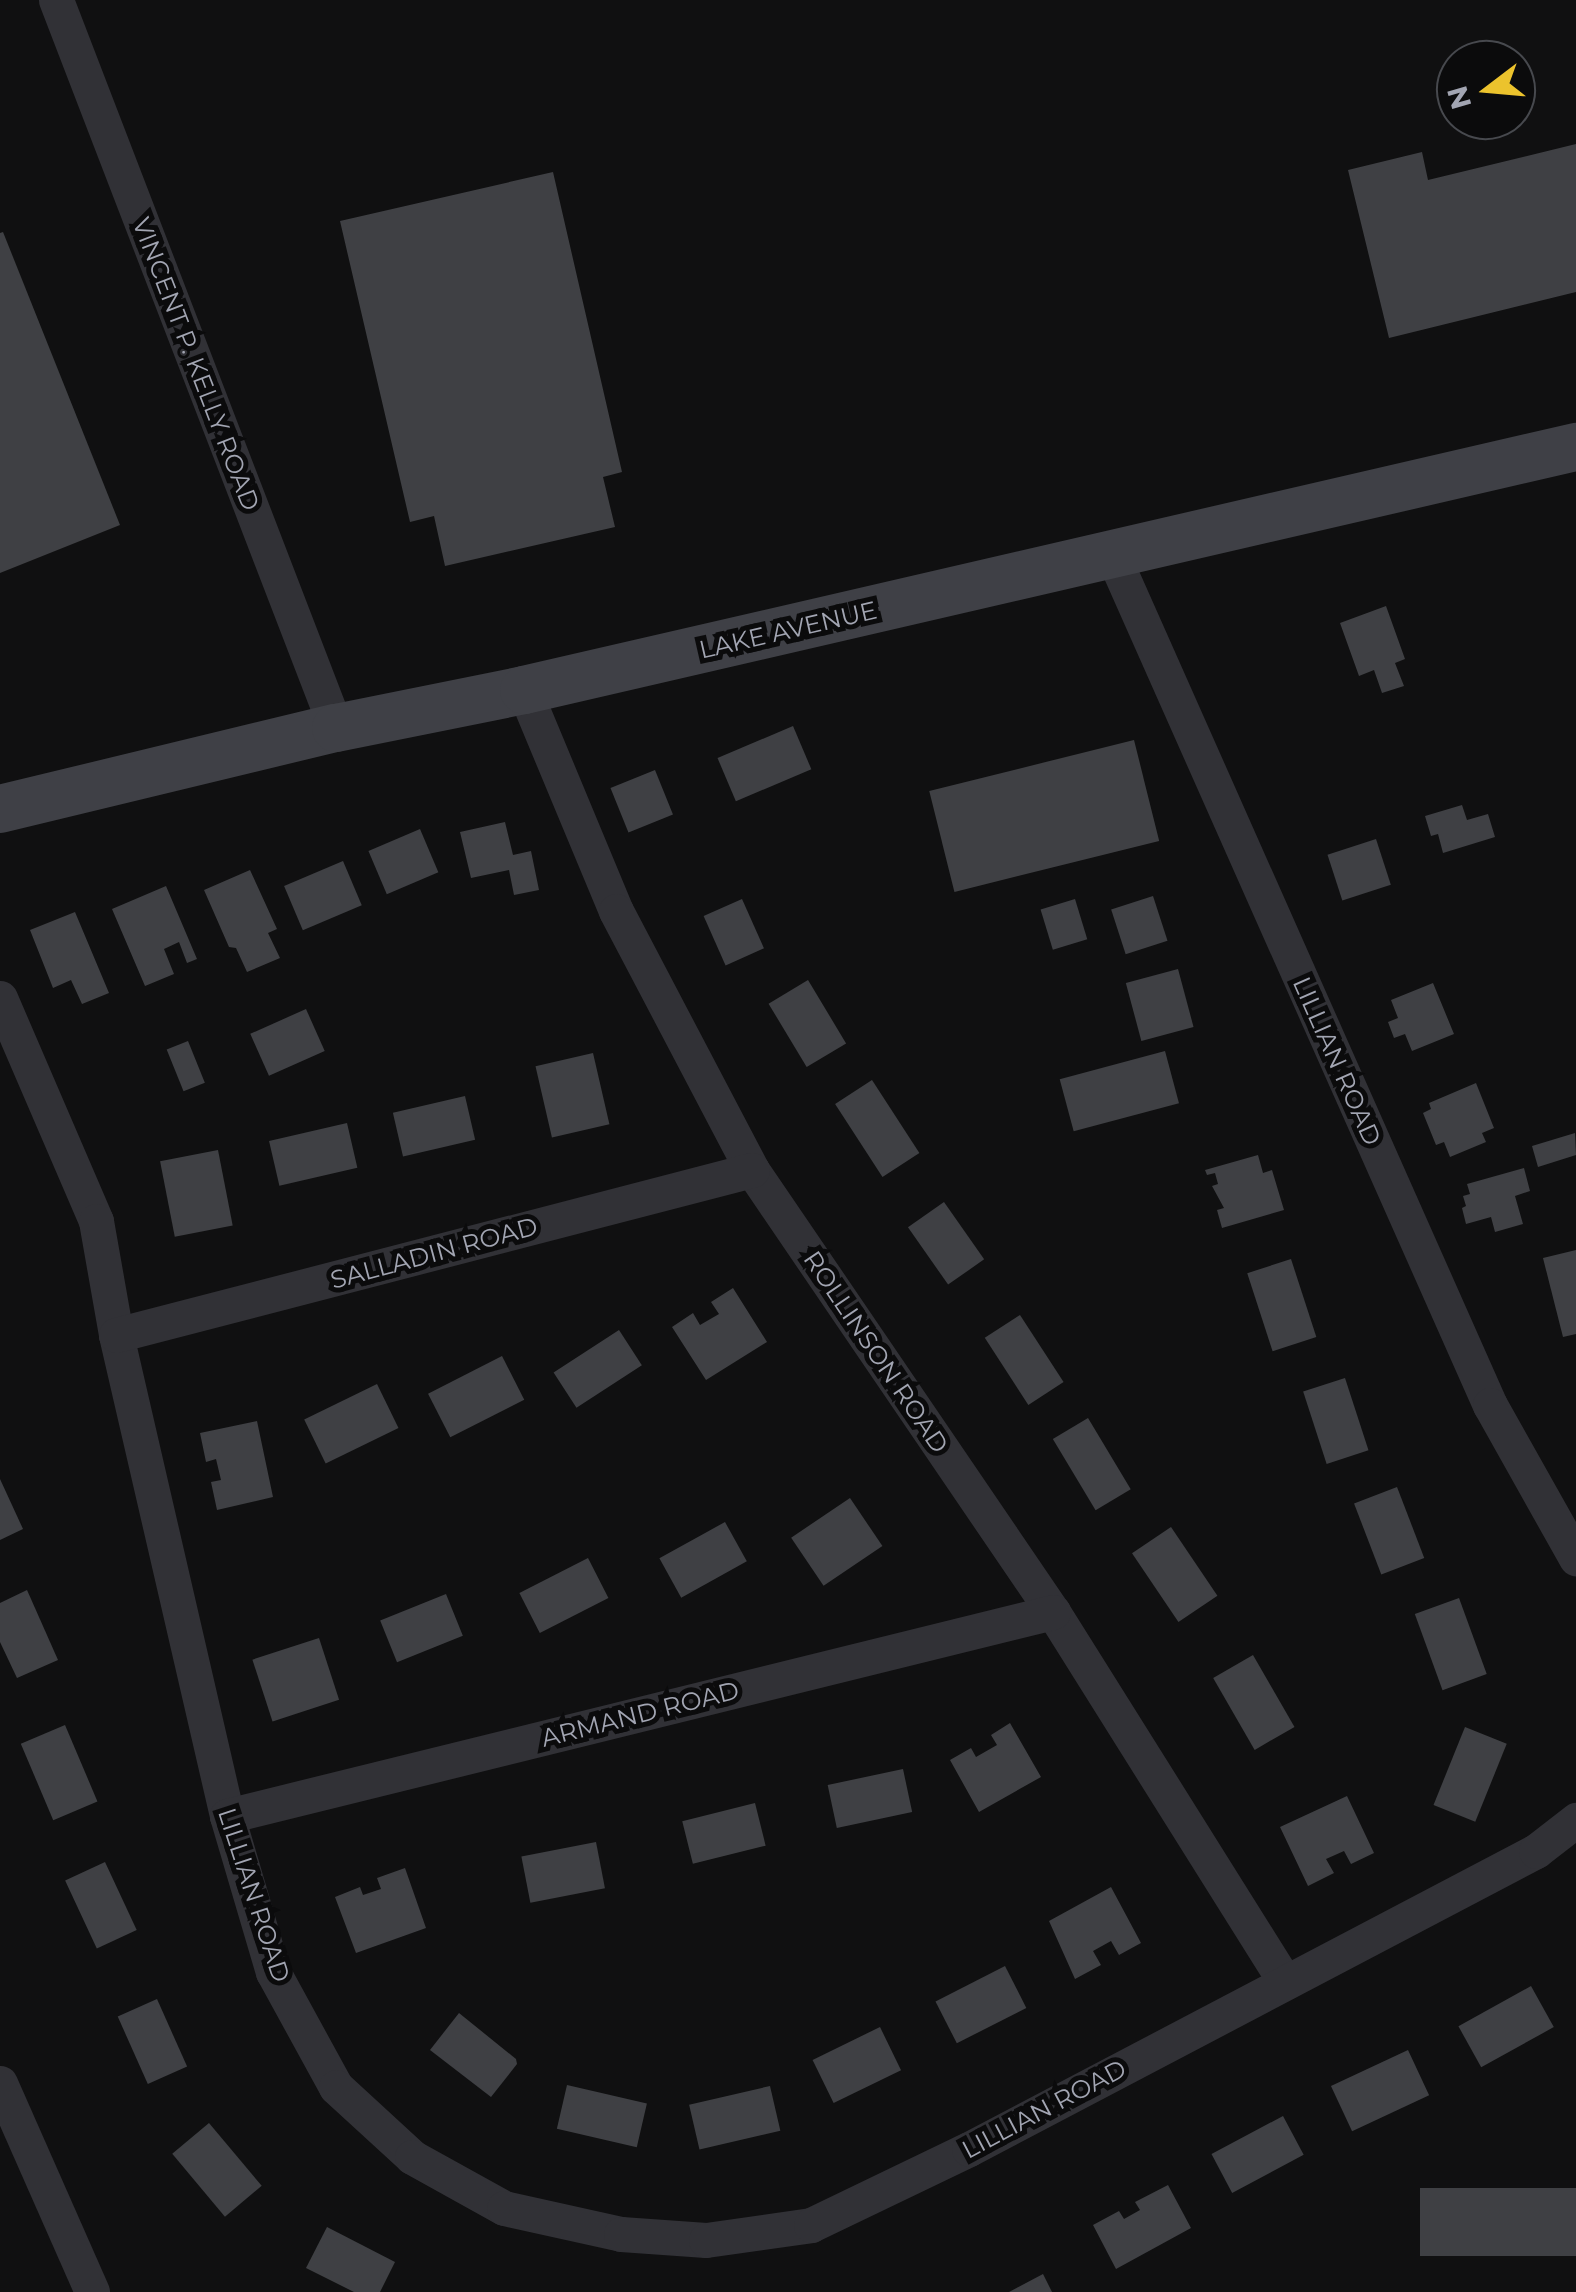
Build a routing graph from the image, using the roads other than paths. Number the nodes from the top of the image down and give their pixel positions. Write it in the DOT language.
graph roads {
  1 [pos="56,0"];
  2 [pos="1576,447"];
  3 [pos="1113,556"];
  4 [pos="524,690"];
  5 [pos="336,728"];
  6 [pos="0,809"];
  7 [pos="0,998"];
  8 [pos="752,1170"];
  9 [pos="116,1335"];
  10 [pos="1576,1558"];
  11 [pos="1053,1612"];
  12 [pos="226,1816"];
  13 [pos="1576,1820"];
  14 [pos="1285,1982"];
  15 [pos="0,2083"];
  16 [pos="92,2292"];
  1 -- 5 [label="street, VINCENT P. KELLY ROAD"];
  2 -- 3 [label="main road, LAKE AVENUE"];
  3 -- 4 [label="main road, LAKE AVENUE"];
  3 -- 10 [label="street, LILLIAN ROAD"];
  4 -- 5 [label="main road, LAKE AVENUE"];
  4 -- 8 [label="street, ROLLINSON ROAD"];
  5 -- 6 [label="main road, LAKE AVENUE"];
  7 -- 9 [label="street, LILLIAN ROAD"];
  8 -- 9 [label="street, SALLADIN ROAD"];
  8 -- 11 [label="street, ROLLINSON ROAD"];
  9 -- 12 [label="street, LILLIAN ROAD"];
  11 -- 12 [label="street, ARMAND ROAD"];
  11 -- 14 [label="street, ROLLINSON ROAD"];
  12 -- 14 [label="street, LILLIAN ROAD"];
  13 -- 14 [label="street, LILLIAN ROAD"];
  15 -- 16 [label="street"];
}
